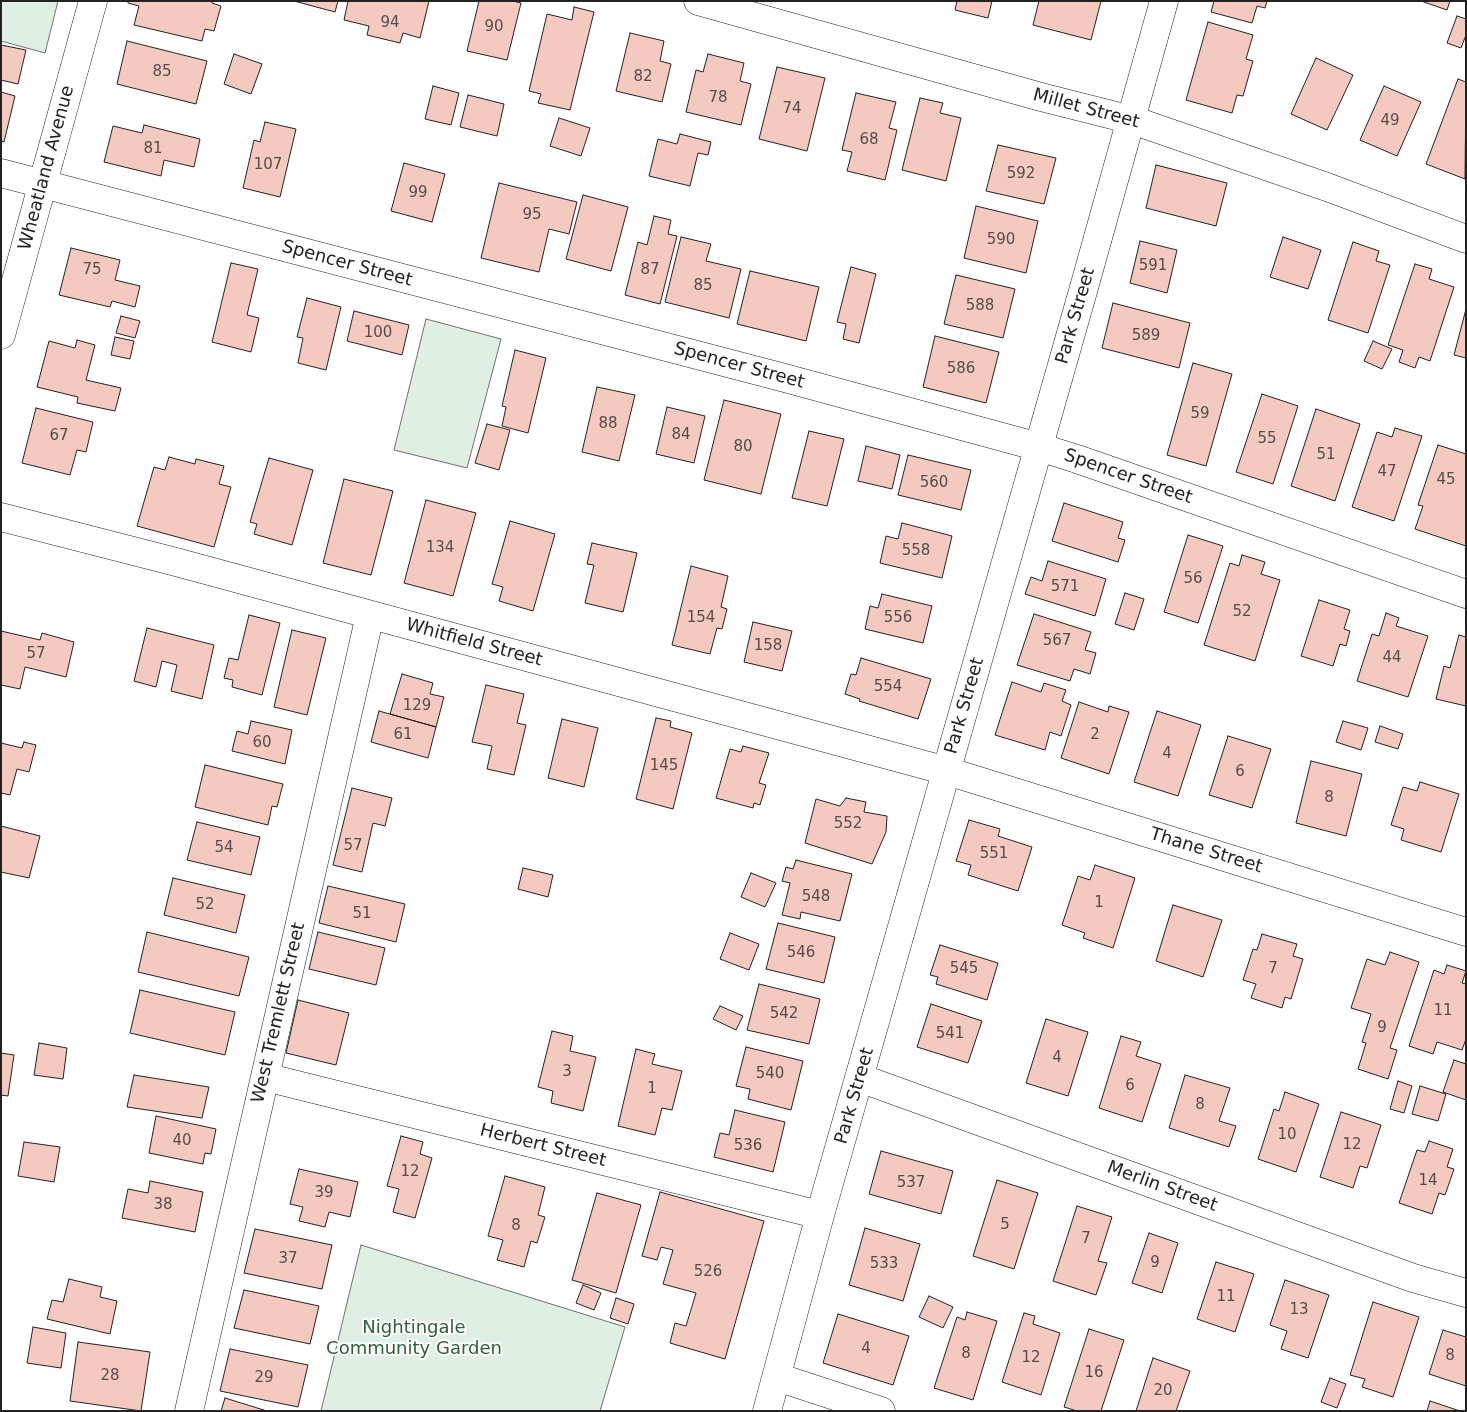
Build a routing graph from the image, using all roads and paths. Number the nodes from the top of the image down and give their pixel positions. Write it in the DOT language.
graph roads {
  1 [pos="93,1"];
  2 [pos="698,1"];
  3 [pos="1164,1"];
  4 [pos="1132,120"];
  5 [pos="1,173"];
  6 [pos="42,184"];
  7 [pos="1466,239"];
  8 [pos="1,336"];
  9 [pos="1039,447"];
  10 [pos="1,517"];
  11 [pos="1466,594"];
  12 [pos="370,615"];
  13 [pos="947,771"];
  14 [pos="1466,932"];
  15 [pos="265,1077"];
  16 [pos="860,1078"];
  17 [pos="820,1215"];
  18 [pos="1466,1293"];
  19 [pos="777,1378"];
  20 [pos="189,1411"];
  21 [pos="767,1411"];
  22 [pos="881,1411"];
  1 -- 6 [label="street, Wheatland Avenue"];
  2 -- 4 [label="street, Millet Street"];
  3 -- 4 [label="street, Park Street"];
  4 -- 7 [label="street, Millet Street"];
  4 -- 9 [label="street, Park Street"];
  5 -- 6 [label="street, Spencer Street"];
  6 -- 8 [label="street, Wheatland Avenue"];
  6 -- 9 [label="street, Spencer Street"];
  9 -- 11 [label="street, Spencer Street"];
  9 -- 13 [label="street, Park Street"];
  10 -- 12 [label="street, Whitfield Street"];
  12 -- 13 [label="street, Whitfield Street"];
  12 -- 15 [label="street, West Tremlett Street"];
  13 -- 14 [label="street, Thane Street"];
  13 -- 16 [label="street, Park Street"];
  15 -- 17 [label="street, Herbert Street"];
  15 -- 20 [label="street, West Tremlett Street"];
  16 -- 17 [label="street, Park Street"];
  16 -- 18 [label="street, Merlin Street"];
  17 -- 19 [label="street, Park Street"];
  19 -- 21 [label="street, Park Street"];
  19 -- 22 [label="street"];
}
